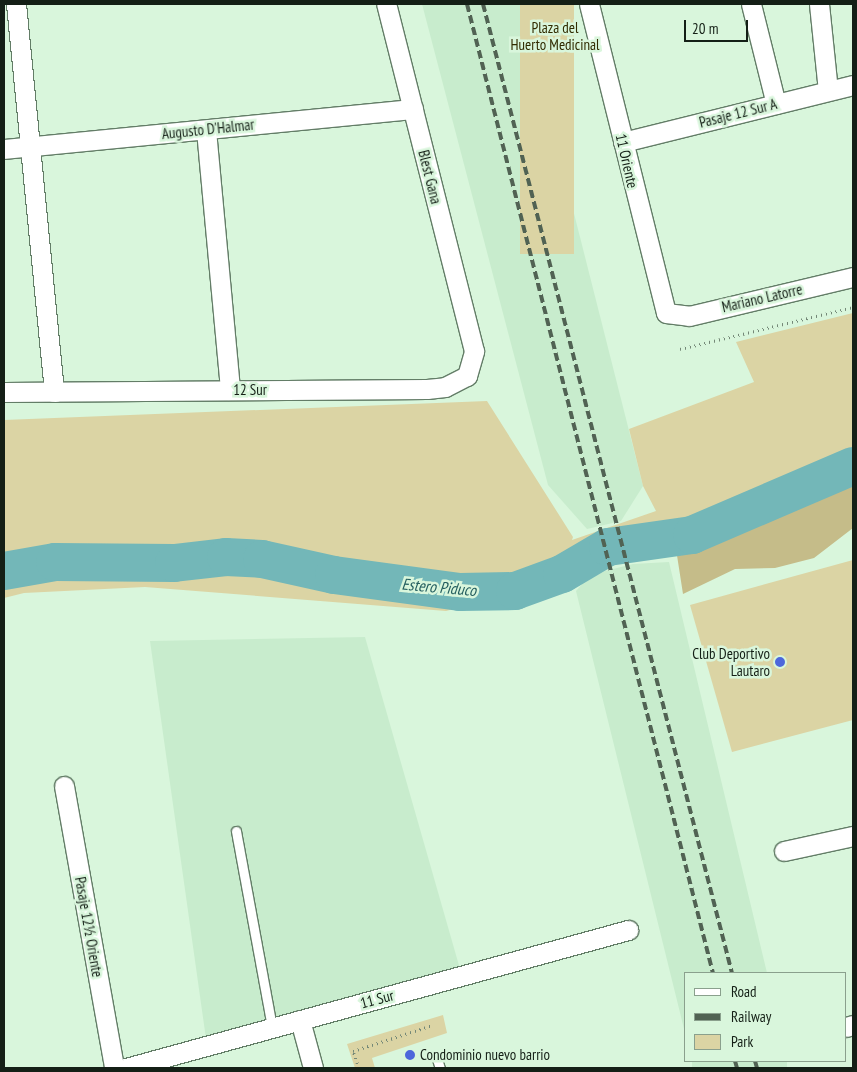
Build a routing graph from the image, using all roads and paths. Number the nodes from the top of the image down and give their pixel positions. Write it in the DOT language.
graph roads {
  1 [pos="16,4"];
  2 [pos="386,4"];
  3 [pos="589,4"];
  4 [pos="751,4"];
  5 [pos="819,4"];
  6 [pos="853,85"];
  7 [pos="828,91"];
  8 [pos="776,104"];
  9 [pos="413,110"];
  10 [pos="206,130"];
  11 [pos="623,142"];
  12 [pos="30,147"];
  13 [pos="4,149"];
  14 [pos="853,277"];
  15 [pos="853,307"];
  16 [pos="671,316"];
  17 [pos="680,350"];
  18 [pos="474,351"];
  19 [pos="230,390"];
  20 [pos="4,392"];
  21 [pos="54,392"];
  22 [pos="64,786"];
  23 [pos="236,831"];
  24 [pos="853,836"];
  25 [pos="784,850"];
  26 [pos="628,930"];
  27 [pos="300,1020"];
  28 [pos="433,1025"];
  29 [pos="272,1028"];
  30 [pos="436,1056"];
  31 [pos="114,1068"];
  32 [pos="126,1068"];
  33 [pos="313,1068"];
  34 [pos="359,1068"];
  35 [pos="440,1068"];
  1 -- 12 [label="street"];
  2 -- 9 [label="street, Blest Gana"];
  3 -- 11 [label="street, 11 Oriente"];
  4 -- 8 [label="street"];
  5 -- 7 [label="street"];
  6 -- 7 [label="street, Pasaje 12 Sur A"];
  7 -- 8 [label="street, Pasaje 12 Sur A"];
  8 -- 11 [label="street, Pasaje 12 Sur A"];
  9 -- 10 [label="street, Augusto D'Halmar"];
  9 -- 18 [label="street, Blest Gana"];
  10 -- 12 [label="street, Augusto D'Halmar"];
  10 -- 19 [label="street"];
  11 -- 16 [label="street, 11 Oriente"];
  12 -- 13 [label="street, Augusto D'Halmar"];
  12 -- 21 [label="street"];
  14 -- 16 [label="street, Mariano Latorre"];
  15 -- 17 [label="path"];
  18 -- 19 [label="street, 12 Sur"];
  19 -- 21 [label="street, 12 Sur"];
  20 -- 21 [label="street, 12 Sur"];
  22 -- 31 [label="street, Pasaje 12½ Oriente"];
  23 -- 29 [label="lane"];
  24 -- 25 [label="street"];
  26 -- 27 [label="street, 11 Sur"];
  27 -- 29 [label="street, 11 Sur"];
  27 -- 33 [label="street"];
  28 -- 34 [label="path"];
  29 -- 32 [label="street, 11 Sur"];
  30 -- 35 [label="lane"];
}
